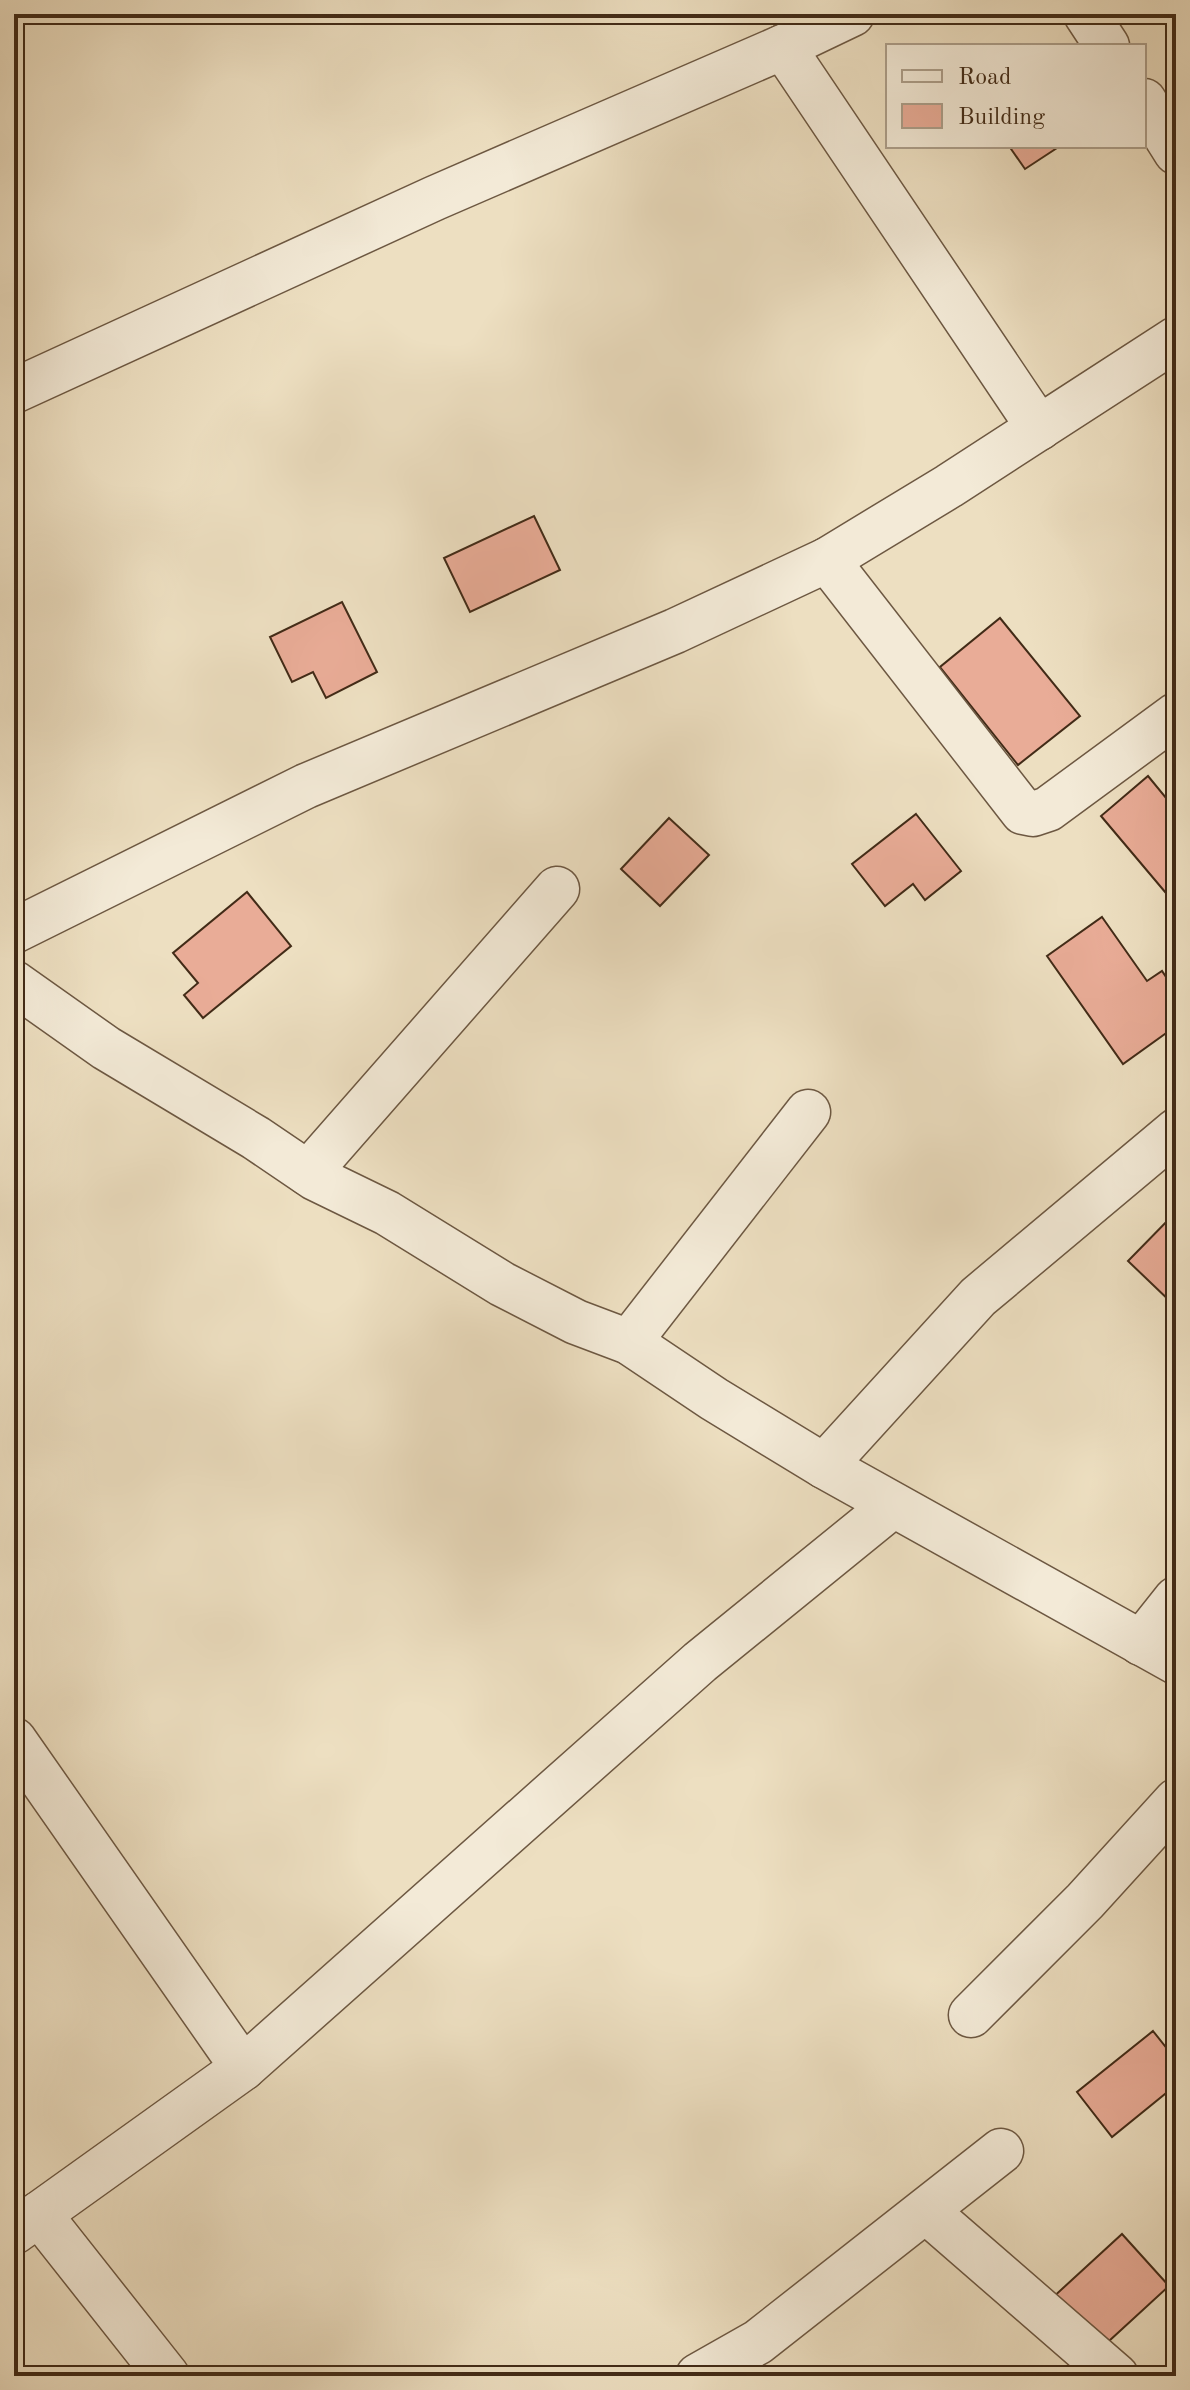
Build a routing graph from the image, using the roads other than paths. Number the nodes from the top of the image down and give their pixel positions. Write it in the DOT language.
graph roads {
  1 [pos="852,14"];
  2 [pos="1086,14"];
  3 [pos="1106,44"];
  4 [pos="783,47"];
  5 [pos="1146,104"];
  6 [pos="1176,152"];
  7 [pos="1176,339"];
  8 [pos="14,391"];
  9 [pos="1039,428"];
  10 [pos="827,560"];
  11 [pos="1176,715"];
  12 [pos="557,889"];
  13 [pos="14,931"];
  14 [pos="14,983"];
  15 [pos="808,1112"];
  16 [pos="1176,1131"];
  17 [pos="308,1173"];
  18 [pos="629,1342"];
  19 [pos="824,1466"];
  20 [pos="892,1506"];
  21 [pos="1176,1599"];
  22 [pos="1158,1652"];
  23 [pos="14,1740"];
  24 [pos="1176,1801"];
  25 [pos="971,2015"];
  26 [pos="243,2068"];
  27 [pos="1001,2151"];
  28 [pos="926,2211"];
  29 [pos="27,2223"];
  30 [pos="167,2376"];
  31 [pos="698,2376"];
  32 [pos="1116,2376"];
  1 -- 4 [label="street"];
  2 -- 3 [label="street"];
  4 -- 8 [label="street"];
  4 -- 9 [label="street"];
  5 -- 6 [label="street"];
  7 -- 9 [label="street"];
  9 -- 10 [label="street"];
  10 -- 11 [label="street"];
  10 -- 13 [label="street"];
  12 -- 17 [label="street"];
  14 -- 17 [label="street"];
  15 -- 18 [label="street"];
  16 -- 19 [label="street"];
  17 -- 18 [label="street"];
  18 -- 19 [label="street"];
  19 -- 20 [label="street"];
  20 -- 22 [label="street"];
  20 -- 26 [label="street"];
  21 -- 22 [label="street"];
  23 -- 26 [label="street"];
  24 -- 25 [label="street"];
  26 -- 29 [label="street"];
  27 -- 28 [label="street"];
  28 -- 31 [label="street"];
  28 -- 32 [label="street"];
  29 -- 30 [label="street"];
}
